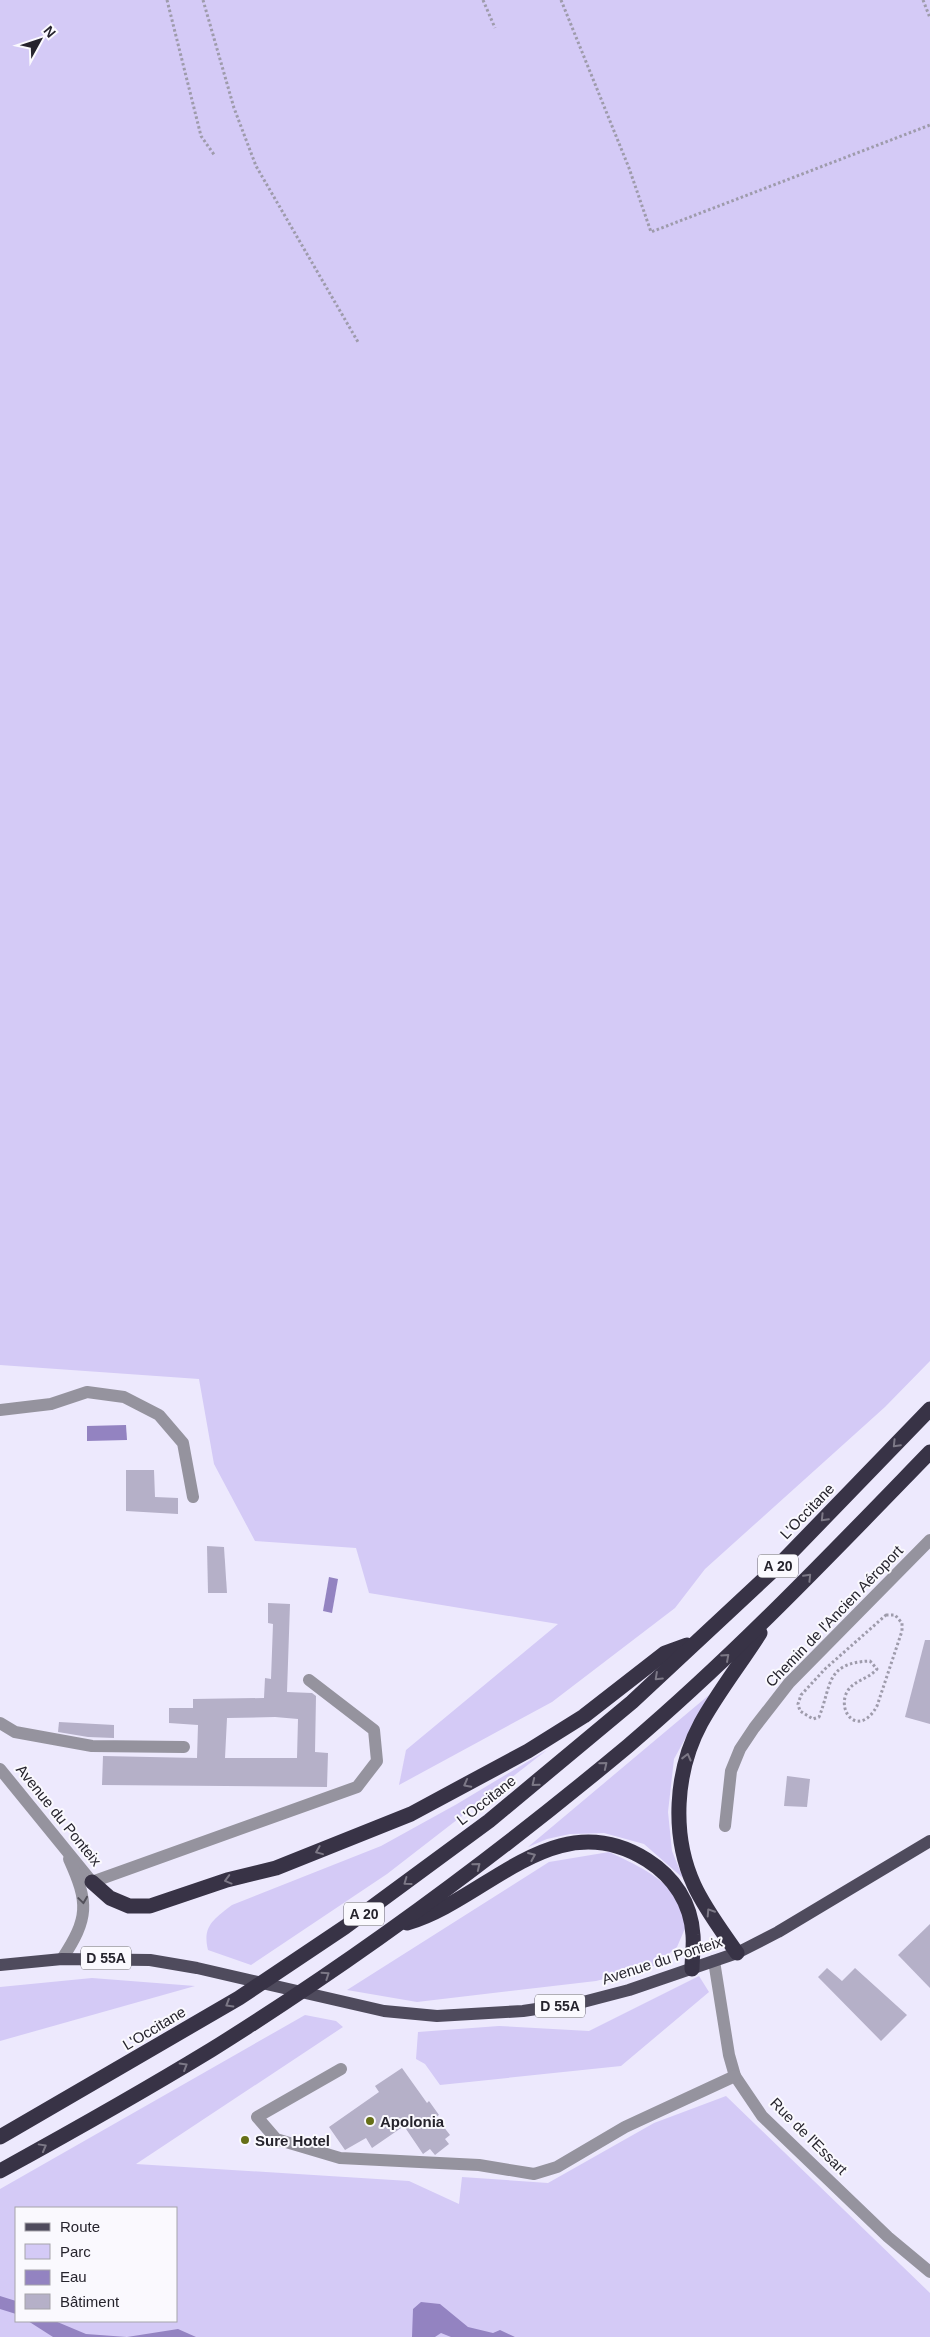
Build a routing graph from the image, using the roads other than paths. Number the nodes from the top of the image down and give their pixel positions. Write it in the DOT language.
graph roads {
  1 [pos="930,1409"];
  2 [pos="0,1410"];
  3 [pos="930,1452"];
  4 [pos="193,1498"];
  5 [pos="930,1540"];
  6 [pos="774,1612"];
  7 [pos="694,1643"];
  8 [pos="309,1680"];
  9 [pos="0,1723"];
  10 [pos="184,1747"];
  11 [pos="0,1769"];
  12 [pos="725,1826"];
  13 [pos="59,1839"];
  14 [pos="930,1841"];
  15 [pos="92,1882"];
  16 [pos="396,1927"];
  17 [pos="737,1953"];
  18 [pos="62,1959"];
  19 [pos="714,1961"];
  20 [pos="0,1965"];
  21 [pos="692,1969"];
  22 [pos="341,2069"];
  23 [pos="735,2076"];
  24 [pos="0,2137"];
  25 [pos="0,2171"];
  26 [pos="930,2272"];
  1 -- 7 [label="highway, L'Occitane / A 20, one-way"];
  2 -- 4 [label="street"];
  6 -- 3 [label="highway, A 20, one-way"];
  5 -- 12 [label="street, Chemin de l'Ancien Aéroport"];
  16 -- 6 [label="highway, A 20, one-way"];
  17 -- 6 [label="highway, one-way"];
  7 -- 15 [label="highway, one-way"];
  7 -- 24 [label="highway, L'Occitane / A 20, one-way"];
  8 -- 15 [label="street"];
  9 -- 10 [label="street"];
  11 -- 13 [label="street, Avenue du Ponteix"];
  13 -- 15 [label="street, Avenue du Ponteix"];
  13 -- 18 [label="street, one-way"];
  14 -- 17 [label="main road, Avenue du Ponteix / D 55A"];
  16 -- 21 [label="highway, one-way"];
  25 -- 16 [label="highway, A 20, one-way"];
  17 -- 19 [label="main road, Avenue du Ponteix / D 55A"];
  18 -- 20 [label="main road, D 55A"];
  18 -- 21 [label="main road, Avenue du Ponteix / D 55A"];
  19 -- 21 [label="main road, Avenue du Ponteix / D 55A"];
  19 -- 23 [label="street, Rue de l'Essart"];
  22 -- 23 [label="street"];
  23 -- 26 [label="street, Rue de l'Essart"];
}
